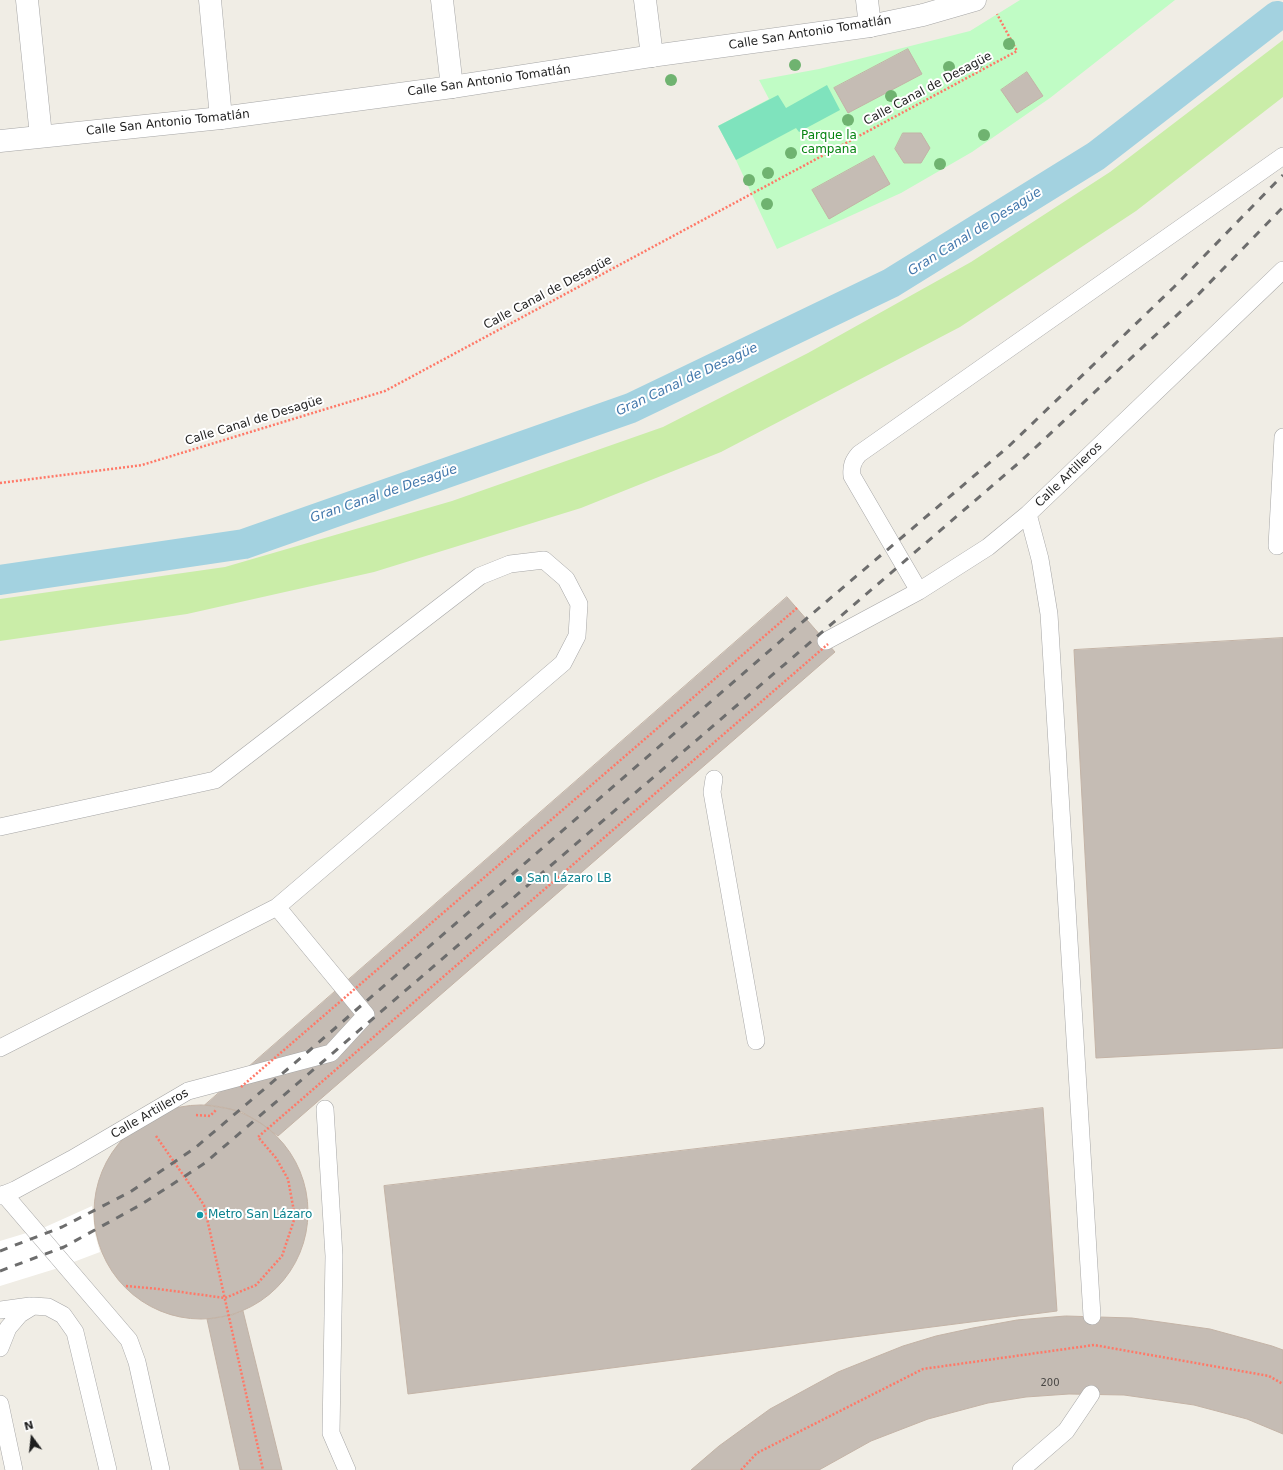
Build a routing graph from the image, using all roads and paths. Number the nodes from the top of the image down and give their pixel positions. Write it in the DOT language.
graph roads {
  1 [pos="27,0"];
  2 [pos="210,0"];
  3 [pos="442,0"];
  4 [pos="645,0"];
  5 [pos="867,0"];
  6 [pos="975,0"];
  7 [pos="997,13"];
  8 [pos="870,26"];
  9 [pos="652,56"];
  10 [pos="452,87"];
  11 [pos="221,118"];
  12 [pos="41,136"];
  13 [pos="0,141"];
  14 [pos="1283,156"];
  15 [pos="1283,270"];
  16 [pos="1283,437"];
  17 [pos="0,482"];
  18 [pos="1028,514"];
  19 [pos="1277,546"];
  20 [pos="919,591"];
  21 [pos="797,608"];
  22 [pos="827,643"];
  23 [pos="714,779"];
  24 [pos="0,827"];
  25 [pos="277,907"];
  26 [pos="756,1041"];
  27 [pos="0,1048"];
  28 [pos="241,1087"];
  29 [pos="325,1109"];
  30 [pos="158,1138"];
  31 [pos="2,1195"];
  32 [pos="126,1286"];
  33 [pos="225,1298"];
  34 [pos="33,1306"];
  35 [pos="0,1310"];
  36 [pos="1092,1316"];
  37 [pos="0,1348"];
  38 [pos="1283,1384"];
  39 [pos="1091,1394"];
  40 [pos="0,1404"];
  41 [pos="14,1470"];
  42 [pos="108,1470"];
  43 [pos="161,1470"];
  44 [pos="263,1470"];
  45 [pos="347,1470"];
  46 [pos="741,1470"];
  47 [pos="1021,1470"];
  1 -- 12 [label="street"];
  2 -- 11 [label="street"];
  3 -- 10 [label="street"];
  4 -- 9 [label="street"];
  5 -- 8 [label="street"];
  6 -- 8 [label="street, Calle San Antonio Tomatlán"];
  7 -- 17 [label="path, Calle Canal de Desagüe"];
  8 -- 9 [label="street, Calle San Antonio Tomatlán"];
  9 -- 10 [label="street, Calle San Antonio Tomatlán"];
  10 -- 11 [label="street, Calle San Antonio Tomatlán"];
  11 -- 12 [label="street, Calle San Antonio Tomatlán"];
  12 -- 13 [label="street, Calle San Antonio Tomatlán"];
  14 -- 20 [label="lane"];
  15 -- 18 [label="lane, Calle Artilleros"];
  16 -- 19 [label="lane"];
  18 -- 20 [label="lane, Calle Artilleros"];
  18 -- 36 [label="lane"];
  20 -- 22 [label="lane, Calle Artilleros"];
  21 -- 28 [label="path, bridge"];
  22 -- 33 [label="path, bridge"];
  23 -- 26 [label="lane"];
  24 -- 25 [label="lane"];
  25 -- 27 [label="lane"];
  25 -- 31 [label="lane, Calle Artilleros"];
  29 -- 45 [label="lane"];
  30 -- 33 [label="path"];
  31 -- 43 [label="lane"];
  32 -- 33 [label="path"];
  33 -- 44 [label="path"];
  34 -- 35 [label="lane"];
  34 -- 37 [label="lane"];
  34 -- 42 [label="lane"];
  38 -- 46 [label="path"];
  39 -- 47 [label="lane"];
  40 -- 41 [label="lane"];
}
